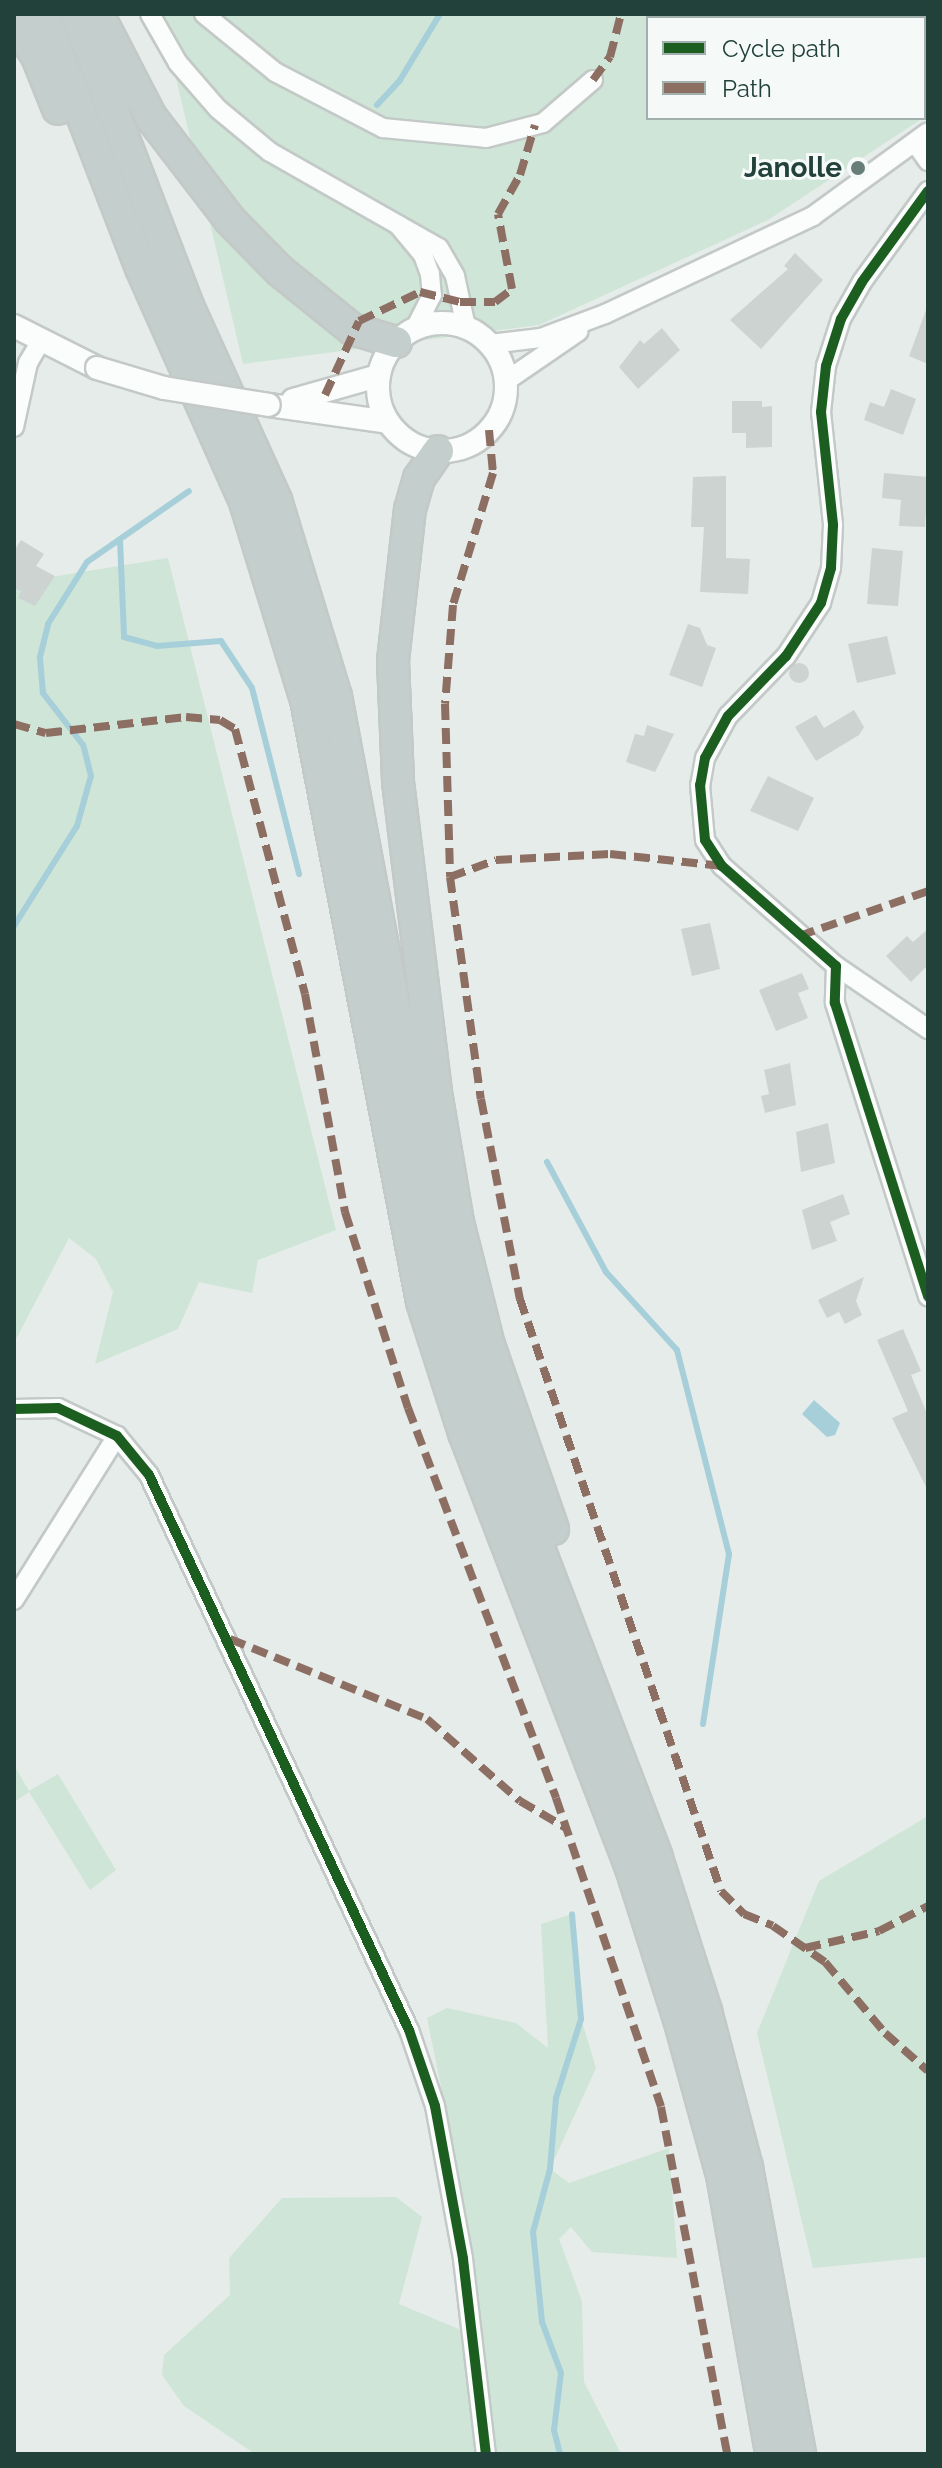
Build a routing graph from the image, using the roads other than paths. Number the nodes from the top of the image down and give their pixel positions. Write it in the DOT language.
graph roads {
  1 [pos="43,14"];
  2 [pos="76,14"];
  3 [pos="98,14"];
  4 [pos="150,14"];
  5 [pos="204,14"];
  6 [pos="14,23"];
  7 [pos="593,80"];
  8 [pos="922,138"];
  9 [pos="928,161"];
  10 [pos="928,191"];
  11 [pos="394,220"];
  12 [pos="141,268"];
  13 [pos="605,314"];
  14 [pos="14,326"];
  15 [pos="466,327"];
  16 [pos="405,335"];
  17 [pos="40,342"];
  18 [pos="490,344"];
  19 [pos="378,376"];
  20 [pos="506,381"];
  21 [pos="269,405"];
  22 [pos="388,422"];
  23 [pos="14,427"];
  24 [pos="438,451"];
  25 [pos="836,966"];
  26 [pos="928,1029"];
  27 [pos="928,1297"];
  28 [pos="14,1409"];
  29 [pos="117,1436"];
  30 [pos="14,1600"];
  31 [pos="605,1716"];
  32 [pos="486,2454"];
  33 [pos="771,2454"];
  34 [pos="800,2454"];
  1 -- 12 [label="highway"];
  2 -- 31 [label="highway"];
  3 -- 16 [label="highway"];
  4 -- 11 [label="street"];
  5 -- 7 [label="street"];
  6 -- 12 [label="highway"];
  8 -- 9 [label="street"];
  8 -- 13 [label="street"];
  10 -- 25 [label="street"];
  11 -- 15 [label="street"];
  11 -- 16 [label="street"];
  12 -- 33 [label="highway"];
  13 -- 18 [label="street"];
  13 -- 20 [label="street"];
  14 -- 17 [label="street"];
  15 -- 16 [label="street"];
  15 -- 18 [label="street"];
  16 -- 19 [label="street"];
  17 -- 21 [label="street, bridge"];
  17 -- 23 [label="street"];
  18 -- 20 [label="street"];
  19 -- 21 [label="street"];
  19 -- 22 [label="street"];
  20 -- 24 [label="street"];
  21 -- 22 [label="street"];
  22 -- 24 [label="street"];
  24 -- 31 [label="highway"];
  25 -- 26 [label="street"];
  25 -- 27 [label="street"];
  28 -- 29 [label="street"];
  29 -- 30 [label="street"];
  29 -- 32 [label="street"];
  31 -- 34 [label="highway"];
}
